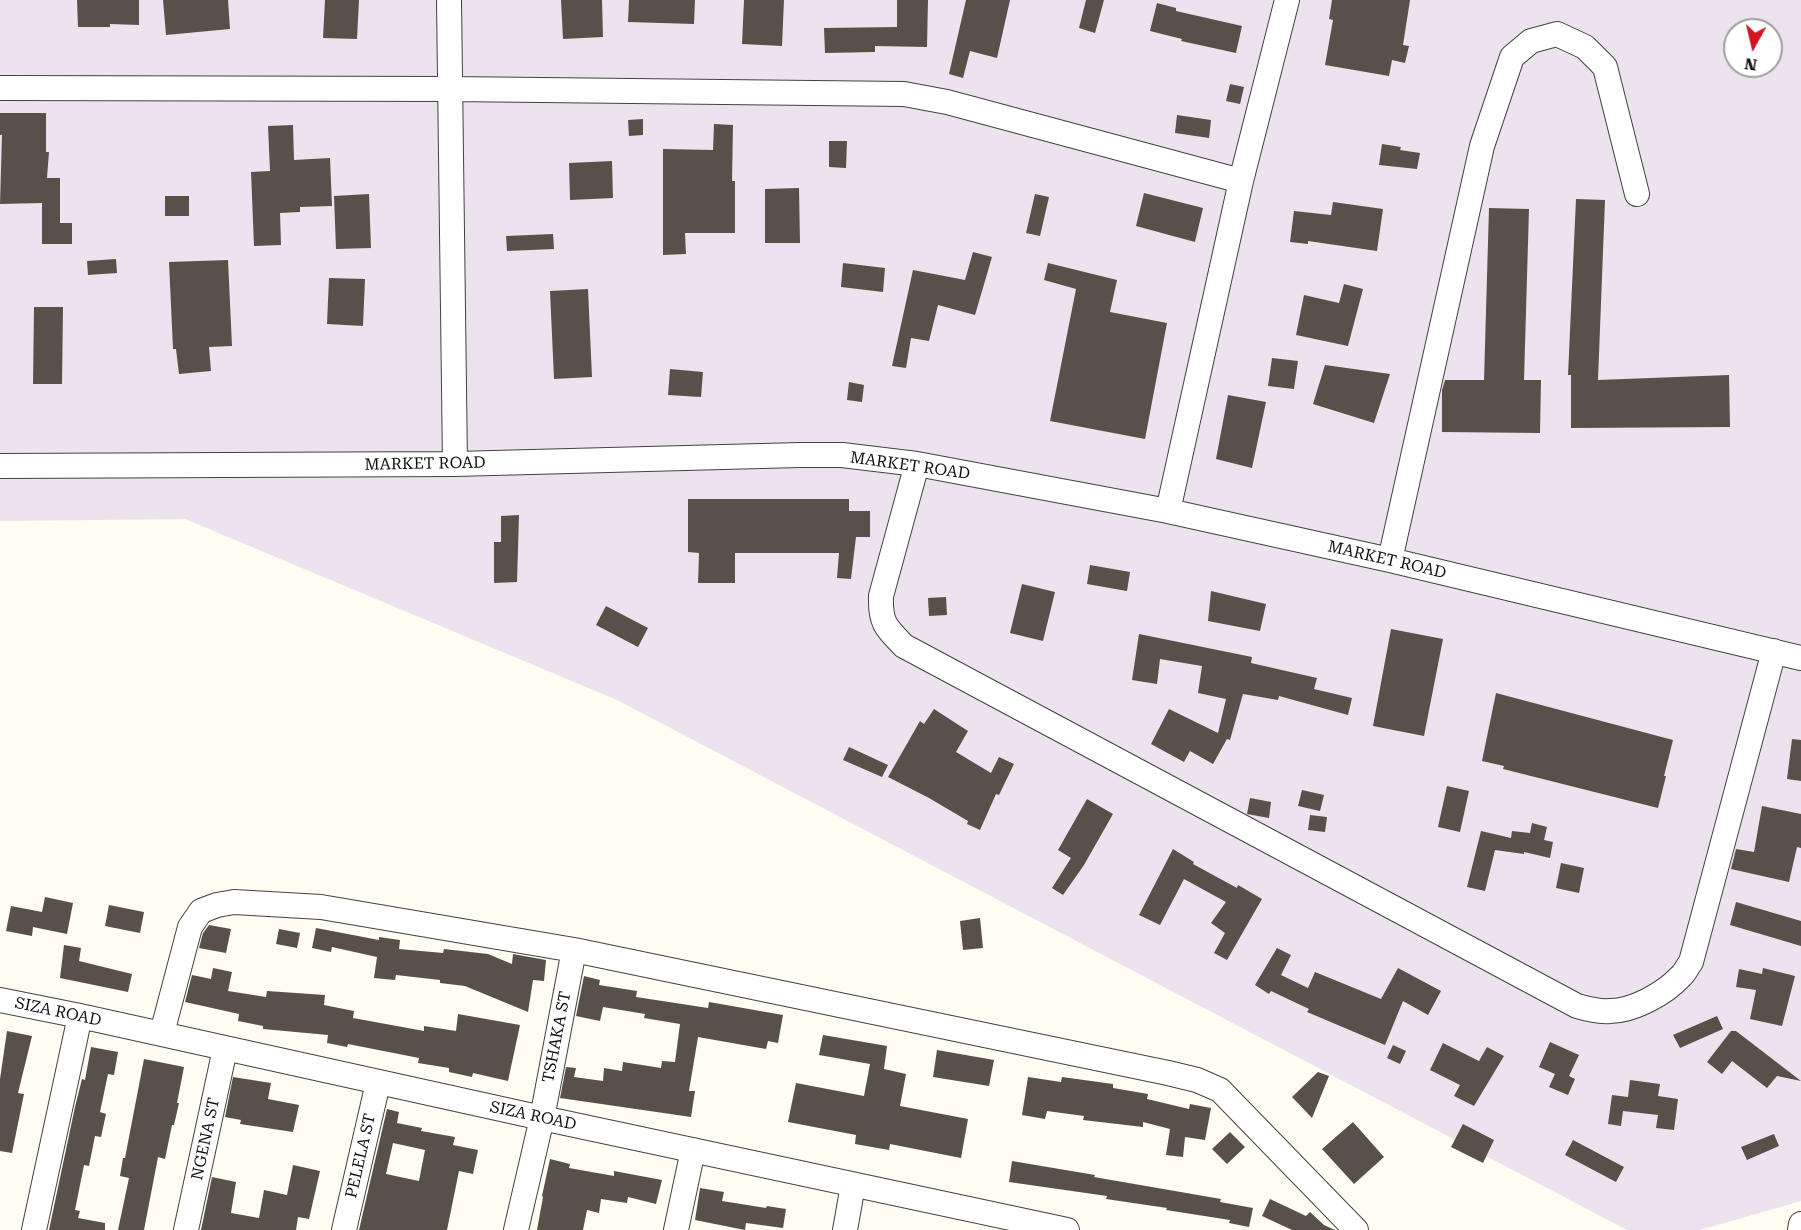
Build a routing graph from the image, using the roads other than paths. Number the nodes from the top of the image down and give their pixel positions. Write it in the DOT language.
graph roads {
  1 [pos="449,0"];
  2 [pos="1287,0"];
  3 [pos="0,88"];
  4 [pos="451,89"];
  5 [pos="1241,181"];
  6 [pos="1637,194"];
  7 [pos="455,464"];
  8 [pos="917,464"];
  9 [pos="0,466"];
  10 [pos="1168,511"];
  11 [pos="1390,560"];
  12 [pos="1774,651"];
  13 [pos="1801,658"];
  14 [pos="574,950"];
  15 [pos="0,1000"];
  16 [pos="80,1016"];
  17 [pos="162,1034"];
  18 [pos="225,1049"];
  19 [pos="378,1083"];
  20 [pos="542,1118"];
  21 [pos="693,1150"];
  22 [pos="853,1185"];
  23 [pos="1801,1224"];
  24 [pos="34,1230"];
  25 [pos="186,1230"];
  26 [pos="344,1230"];
  27 [pos="516,1230"];
  28 [pos="676,1230"];
  29 [pos="845,1230"];
  30 [pos="1067,1230"];
  31 [pos="1356,1230"];
  32 [pos="1800,1230"];
  1 -- 4 [label="street"];
  2 -- 5 [label="street"];
  3 -- 4 [label="street"];
  4 -- 5 [label="street"];
  4 -- 7 [label="street"];
  5 -- 10 [label="street"];
  6 -- 11 [label="street"];
  7 -- 8 [label="street, MARKET ROAD"];
  7 -- 9 [label="street, MARKET ROAD"];
  8 -- 10 [label="street, MARKET ROAD"];
  8 -- 12 [label="street"];
  10 -- 11 [label="street, MARKET ROAD"];
  11 -- 12 [label="street, MARKET ROAD"];
  12 -- 13 [label="street, MARKET ROAD"];
  14 -- 17 [label="street"];
  14 -- 20 [label="street, TSHAKA ST"];
  14 -- 31 [label="street"];
  15 -- 16 [label="street, SIZA ROAD"];
  16 -- 17 [label="street, SIZA ROAD"];
  16 -- 24 [label="street"];
  17 -- 18 [label="street, SIZA ROAD"];
  18 -- 19 [label="street, SIZA ROAD"];
  18 -- 25 [label="street, NGENA ST"];
  19 -- 20 [label="street, SIZA ROAD"];
  19 -- 26 [label="street, PELELA ST"];
  20 -- 21 [label="street, SIZA ROAD"];
  20 -- 27 [label="street, TSHAKA ST"];
  21 -- 22 [label="street, SIZA ROAD"];
  21 -- 28 [label="street"];
  22 -- 29 [label="street"];
  22 -- 30 [label="street, SIZA ROAD"];
  23 -- 32 [label="street"];
}
